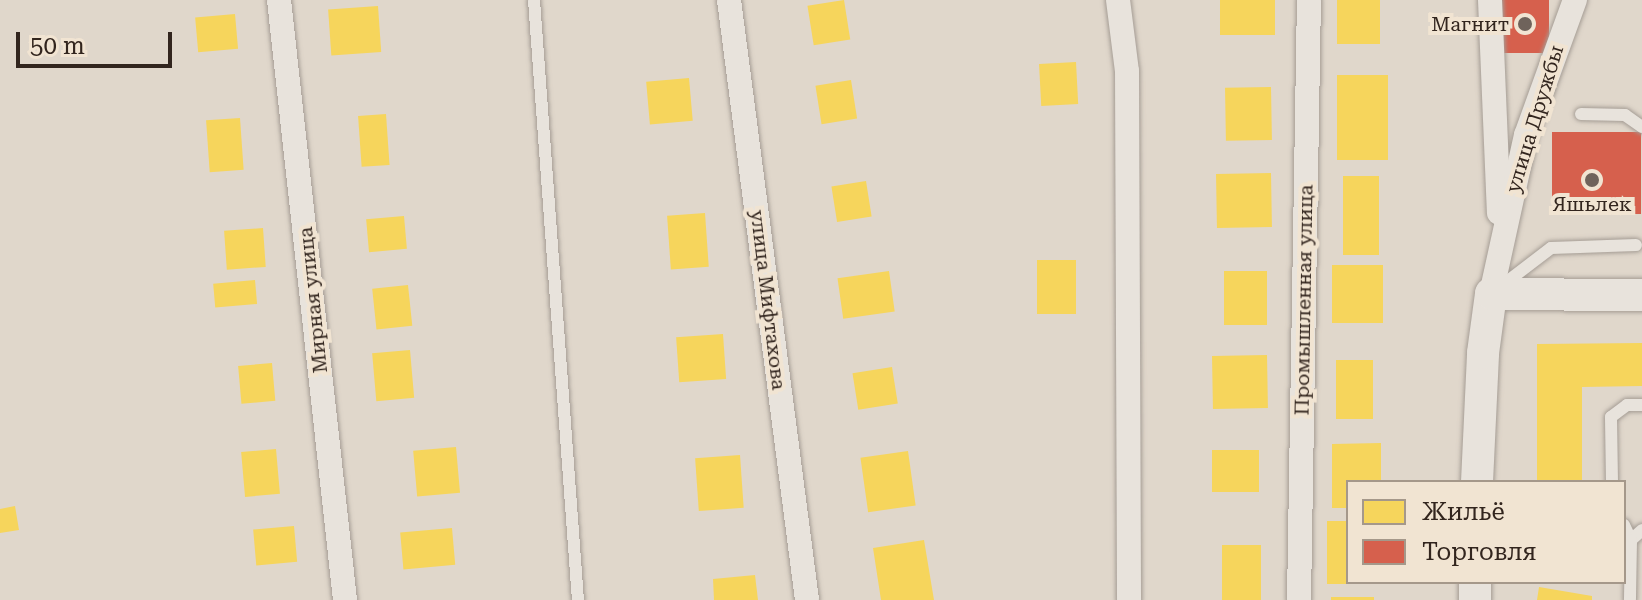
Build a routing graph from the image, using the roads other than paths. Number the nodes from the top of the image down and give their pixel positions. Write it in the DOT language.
graph roads {
  1 [pos="279,0"];
  2 [pos="534,0"];
  3 [pos="729,0"];
  4 [pos="1118,0"];
  5 [pos="1309,0"];
  6 [pos="1490,0"];
  7 [pos="1575,0"];
  8 [pos="1581,114"];
  9 [pos="1642,127"];
  10 [pos="1501,240"];
  11 [pos="1636,245"];
  12 [pos="1491,294"];
  13 [pos="1642,295"];
  14 [pos="1642,405"];
  15 [pos="1477,480"];
  16 [pos="1612,480"];
  17 [pos="1642,530"];
  18 [pos="1628,540"];
  19 [pos="345,600"];
  20 [pos="578,600"];
  21 [pos="807,600"];
  22 [pos="1129,600"];
  23 [pos="1299,600"];
  24 [pos="1630,600"];
  1 -- 19 [label="street, Мирная улица"];
  2 -- 20 [label="lane"];
  3 -- 21 [label="street, улица Мифтахова"];
  4 -- 22 [label="street"];
  5 -- 23 [label="street, Промышленная улица"];
  6 -- 10 [label="street, улица Дружбы"];
  7 -- 10 [label="street, улица Дружбы"];
  8 -- 9 [label="lane"];
  10 -- 12 [label="street, улица Дружбы"];
  11 -- 12 [label="lane"];
  12 -- 13 [label="street"];
  12 -- 15 [label="street, улица Дружбы"];
  14 -- 16 [label="lane"];
  17 -- 18 [label="lane"];
  18 -- 24 [label="lane"];
}
